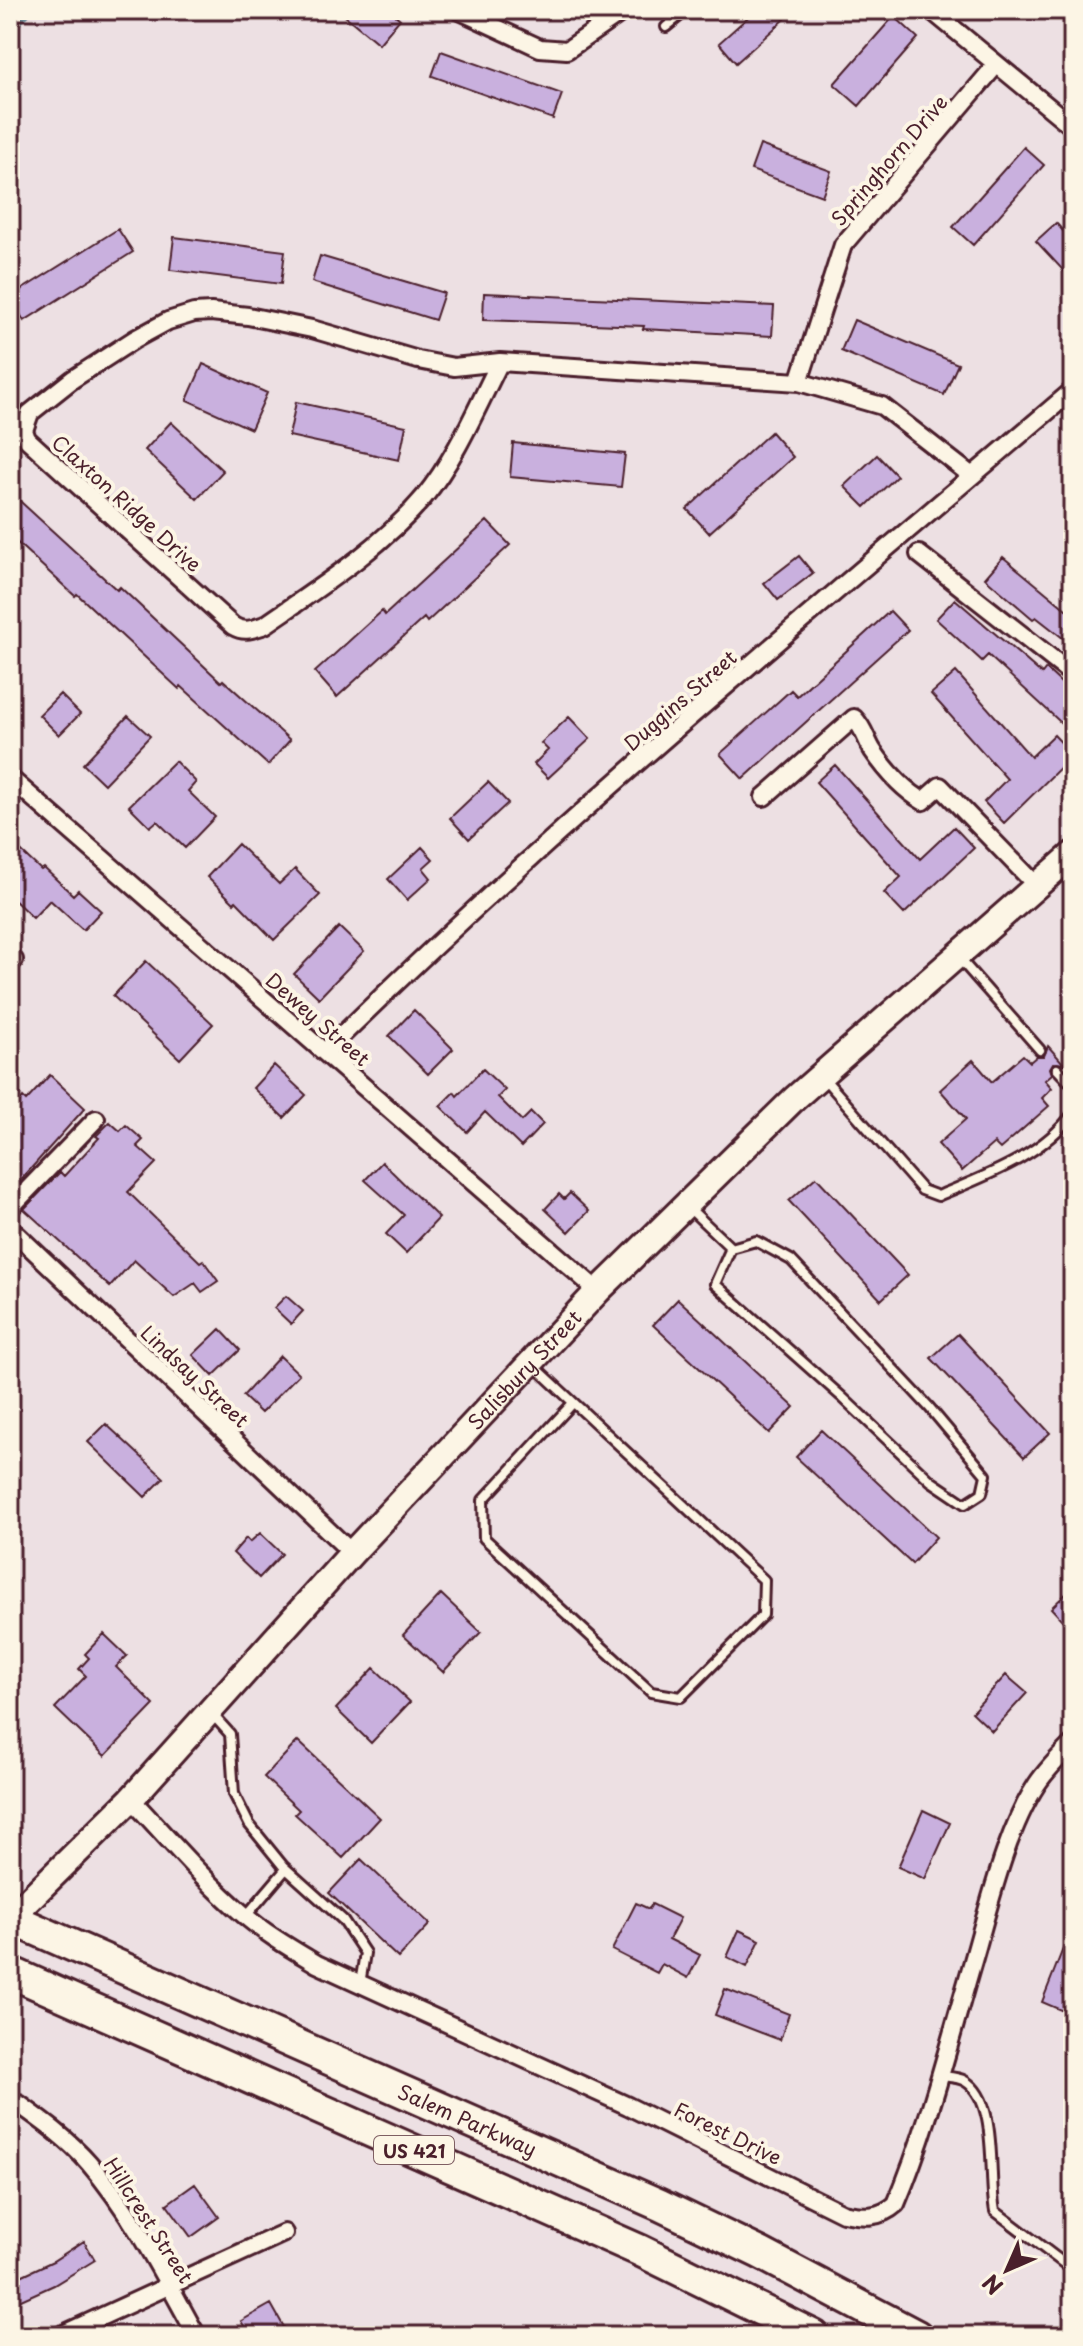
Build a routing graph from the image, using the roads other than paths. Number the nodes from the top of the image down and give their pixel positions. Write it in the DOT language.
graph roads {
  1 [pos="458,10"];
  2 [pos="625,10"];
  3 [pos="687,10"];
  4 [pos="931,10"];
  5 [pos="666,27"];
  6 [pos="996,65"];
  7 [pos="1073,127"];
  8 [pos="500,362"];
  9 [pos="799,382"];
  10 [pos="1073,390"];
  11 [pos="972,476"];
  12 [pos="919,554"];
  13 [pos="1073,675"];
  14 [pos="10,778"];
  15 [pos="764,797"];
  16 [pos="1073,854"];
  17 [pos="1037,886"];
  18 [pos="957,956"];
  19 [pos="1040,1050"];
  20 [pos="325,1052"];
  21 [pos="1057,1069"];
  22 [pos="821,1076"];
  23 [pos="1073,1086"];
  24 [pos="1073,1113"];
  25 [pos="96,1119"];
  26 [pos="686,1205"];
  27 [pos="10,1208"];
  28 [pos="10,1228"];
  29 [pos="731,1248"];
  30 [pos="598,1291"];
  31 [pos="531,1363"];
  32 [pos="573,1403"];
  33 [pos="352,1553"];
  34 [pos="211,1713"];
  35 [pos="1073,1743"];
  36 [pos="131,1799"];
  37 [pos="286,1869"];
  38 [pos="245,1916"];
  39 [pos="10,1918"];
  40 [pos="10,1972"];
  41 [pos="360,1984"];
  42 [pos="940,2076"];
  43 [pos="19,2104"];
  44 [pos="284,2233"];
  45 [pos="1066,2265"];
  46 [pos="169,2286"];
  47 [pos="59,2336"];
  48 [pos="197,2336"];
  49 [pos="814,2336"];
  50 [pos="917,2336"];
  1 -- 2 [label="street"];
  3 -- 5 [label="lane"];
  4 -- 6 [label="street"];
  6 -- 7 [label="street"];
  6 -- 9 [label="street, Springhorn Drive"];
  8 -- 8 [label="street, Claxton Ridge Drive"];
  8 -- 9 [label="street, Claxton Ridge Drive"];
  9 -- 11 [label="street, Claxton Ridge Drive"];
  10 -- 11 [label="street, Duggins Street"];
  11 -- 20 [label="street, Duggins Street"];
  12 -- 13 [label="street"];
  14 -- 20 [label="street, Dewey Street"];
  15 -- 17 [label="street"];
  16 -- 17 [label="main road, Salisbury Street"];
  17 -- 18 [label="main road, Salisbury Street"];
  18 -- 19 [label="lane"];
  18 -- 22 [label="main road, Salisbury Street"];
  20 -- 30 [label="street, Dewey Street"];
  21 -- 23 [label="lane"];
  22 -- 24 [label="lane"];
  22 -- 26 [label="main road, Salisbury Street"];
  25 -- 27 [label="street"];
  26 -- 29 [label="lane"];
  26 -- 30 [label="main road, Salisbury Street"];
  28 -- 33 [label="street, Lindsay Street"];
  29 -- 29 [label="lane"];
  30 -- 31 [label="main road, Salisbury Street"];
  31 -- 32 [label="lane"];
  31 -- 33 [label="main road, Salisbury Street"];
  32 -- 32 [label="lane"];
  33 -- 34 [label="main road, Salisbury Street"];
  34 -- 36 [label="main road, Salisbury Street"];
  34 -- 37 [label="lane"];
  35 -- 42 [label="street, Forest Drive"];
  36 -- 38 [label="street, Forest Drive"];
  36 -- 39 [label="main road, Salisbury Street"];
  37 -- 38 [label="lane"];
  37 -- 41 [label="lane"];
  38 -- 41 [label="street, Forest Drive"];
  39 -- 50 [label="highway, Salem Parkway / US 421"];
  40 -- 49 [label="highway, US 421"];
  41 -- 42 [label="street, Forest Drive"];
  42 -- 45 [label="lane"];
  43 -- 46 [label="street, Hillcrest Street"];
  44 -- 46 [label="street"];
  46 -- 47 [label="street"];
  46 -- 48 [label="street, Hillcrest Street"];
}
